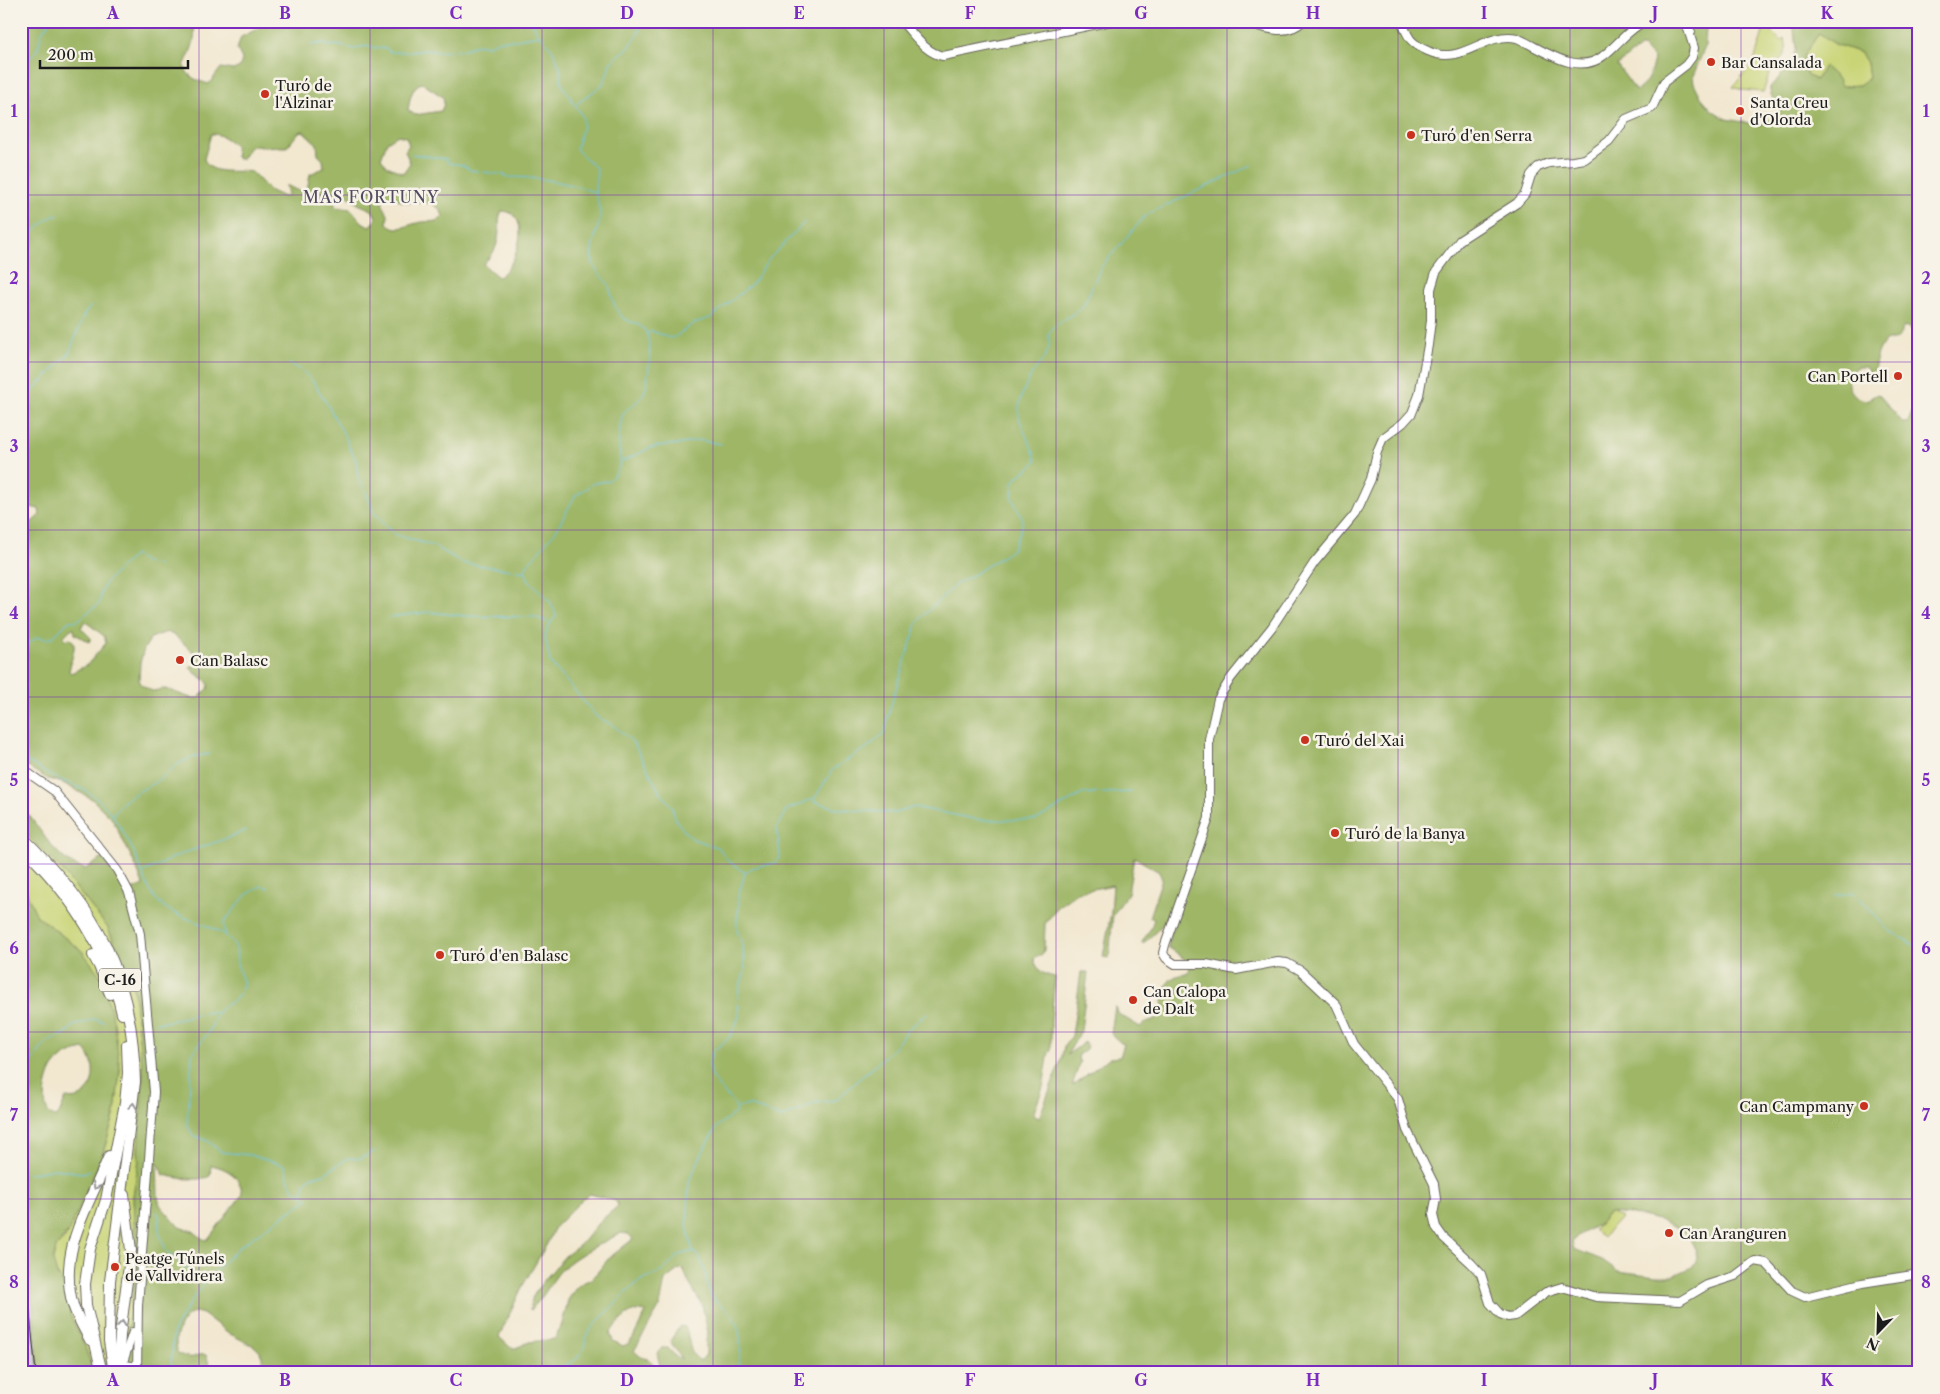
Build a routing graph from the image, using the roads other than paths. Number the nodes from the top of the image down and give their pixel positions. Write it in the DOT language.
graph roads {
  1 [pos="901,21"];
  2 [pos="1112,21"];
  3 [pos="1242,21"];
  4 [pos="1303,21"];
  5 [pos="1400,21"];
  6 [pos="1645,21"];
  7 [pos="1681,21"];
  8 [pos="21,768"];
  9 [pos="21,836"];
  10 [pos="21,846"];
  11 [pos="93,956"];
  12 [pos="124,1024"];
  13 [pos="120,1124"];
  14 [pos="122,1181"];
  15 [pos="1919,1274"];
  16 [pos="138,1306"];
  17 [pos="97,1354"];
  18 [pos="120,1369"];
  19 [pos="102,1373"];
  20 [pos="114,1373"];
  21 [pos="136,1373"];
  1 -- 2 [label="main road"];
  3 -- 4 [label="main road"];
  5 -- 6 [label="main road"];
  7 -- 15 [label="main road"];
  8 -- 16 [label="main road"];
  14 -- 9 [label="highway, C-16, one-way"];
  10 -- 12 [label="highway, C-16"];
  11 -- 12 [label="highway"];
  12 -- 13 [label="highway, C-16"];
  13 -- 17 [label="highway, C-16"];
  13 -- 17 [label="highway, C-16, one-way"];
  18 -- 14 [label="highway, C-16, one-way"];
  14 -- 20 [label="highway, C-16"];
  16 -- 18 [label="main road"];
  16 -- 21 [label="main road"];
  17 -- 19 [label="highway, C-16"];
  18 -- 21 [label="main road"];
}
